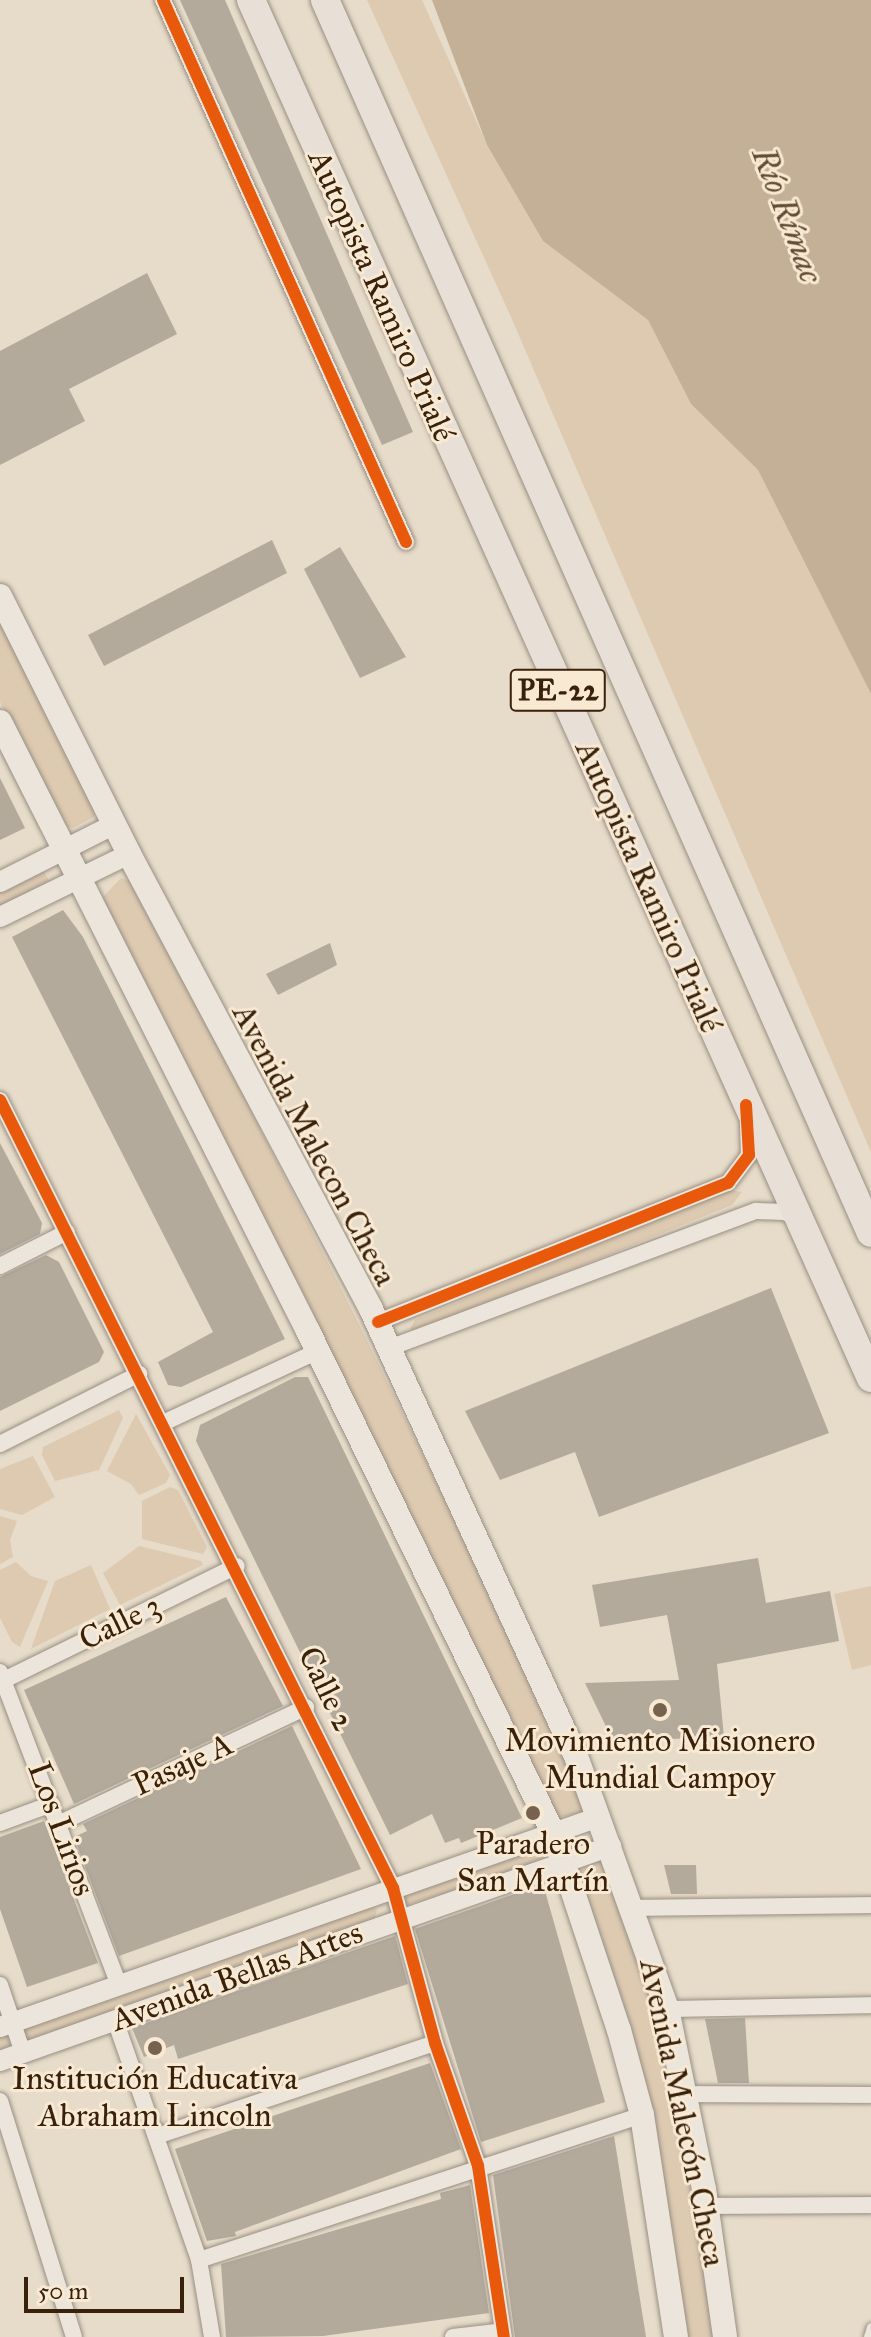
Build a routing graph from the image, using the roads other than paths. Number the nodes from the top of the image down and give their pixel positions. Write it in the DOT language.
graph roads {
  1 [pos="163,0"];
  2 [pos="251,0"];
  3 [pos="325,0"];
  4 [pos="406,542"];
  5 [pos="0,596"];
  6 [pos="0,722"];
  7 [pos="115,824"];
  8 [pos="67,850"];
  9 [pos="129,854"];
  10 [pos="80,878"];
  11 [pos="0,882"];
  12 [pos="0,917"];
  13 [pos="0,1102"];
  14 [pos="746,1105"];
  15 [pos="802,1221"];
  16 [pos="67,1232"];
  17 [pos="871,1233"];
  18 [pos="0,1266"];
  19 [pos="378,1322"];
  20 [pos="389,1348"];
  21 [pos="318,1351"];
  22 [pos="139,1374"];
  23 [pos="871,1378"];
  24 [pos="163,1423"];
  25 [pos="0,1444"];
  26 [pos="237,1566"];
  27 [pos="2,1676"];
  28 [pos="306,1707"];
  29 [pos="52,1804"];
  30 [pos="599,1817"];
  31 [pos="0,1823"];
  32 [pos="60,1823"];
  33 [pos="554,1835"];
  34 [pos="611,1846"];
  35 [pos="564,1864"];
  36 [pos="393,1888"];
  37 [pos="871,1905"];
  38 [pos="633,1908"];
  39 [pos="398,1920"];
  40 [pos="0,1985"];
  41 [pos="119,1986"];
  42 [pos="871,2005"];
  43 [pos="667,2009"];
  44 [pos="115,2020"];
  45 [pos="6,2025"];
  46 [pos="435,2043"];
  47 [pos="23,2053"];
  48 [pos="0,2061"];
  49 [pos="684,2094"];
  50 [pos="871,2095"];
  51 [pos="0,2101"];
  52 [pos="642,2115"];
  53 [pos="157,2136"];
  54 [pos="478,2166"];
  55 [pos="871,2205"];
  56 [pos="707,2206"];
  57 [pos="199,2260"];
  58 [pos="871,2327"];
  59 [pos="503,2334"];
  60 [pos="74,2337"];
  61 [pos="212,2337"];
  62 [pos="453,2337"];
  63 [pos="676,2337"];
  64 [pos="725,2337"];
  65 [pos="868,2337"];
  1 -- 4 [label="street"];
  2 -- 14 [label="highway, Autopista Ramiro Prialé / PE-22"];
  3 -- 17 [label="highway, Autopista Ramiro Prialé / PE-22"];
  5 -- 7 [label="main road, Avenida Malecon Checa"];
  6 -- 8 [label="main road"];
  7 -- 8 [label="street"];
  7 -- 9 [label="main road, Avenida Malecon Checa"];
  8 -- 10 [label="main road"];
  8 -- 11 [label="street"];
  9 -- 10 [label="street"];
  9 -- 19 [label="main road, Avenida Malecon Checa"];
  10 -- 12 [label="street"];
  10 -- 21 [label="main road"];
  13 -- 16 [label="street, Calle 2"];
  14 -- 15 [label="highway, Autopista Ramiro Prialé / PE-22"];
  14 -- 19 [label="street"];
  15 -- 20 [label="street"];
  15 -- 23 [label="highway, Autopista Ramiro Prialé / PE-22"];
  16 -- 18 [label="street"];
  16 -- 22 [label="street, Calle 2"];
  19 -- 20 [label="main road, Avenida Malecon Checa"];
  20 -- 30 [label="main road, Avenida Malecon Checa"];
  21 -- 24 [label="street"];
  21 -- 33 [label="main road"];
  22 -- 24 [label="street, Calle 2"];
  22 -- 25 [label="street"];
  24 -- 26 [label="street, Calle 2"];
  26 -- 27 [label="street, Calle 3"];
  26 -- 28 [label="street, Calle 2"];
  27 -- 29 [label="street, Los Lirios"];
  28 -- 32 [label="street, Pasaje A"];
  28 -- 36 [label="street, Calle 2"];
  29 -- 31 [label="street"];
  29 -- 32 [label="street, Los Lirios"];
  30 -- 33 [label="street, Avenida Bellas Artes"];
  30 -- 34 [label="main road, Avenida Malecon Checa"];
  32 -- 41 [label="street, Los Lirios"];
  33 -- 35 [label="main road"];
  33 -- 36 [label="street, Avenida Bellas Artes"];
  34 -- 35 [label="street, Avenida Bellas Artes"];
  34 -- 38 [label="main road, Avenida Malecón Checa"];
  35 -- 39 [label="street, Avenida Bellas Artes"];
  35 -- 52 [label="main road, Avenida Malecón Checa"];
  36 -- 39 [label="street, Calle 2"];
  36 -- 41 [label="street, Avenida Bellas Artes"];
  37 -- 38 [label="street"];
  38 -- 43 [label="main road, Avenida Malecón Checa"];
  39 -- 44 [label="street, Avenida Bellas Artes"];
  39 -- 46 [label="street, Calle 2"];
  40 -- 45 [label="street"];
  41 -- 45 [label="street, Avenida Bellas Artes"];
  42 -- 43 [label="street"];
  43 -- 49 [label="main road, Avenida Malecón Checa"];
  44 -- 47 [label="street, Avenida Bellas Artes"];
  44 -- 53 [label="street"];
  45 -- 47 [label="street"];
  46 -- 53 [label="street"];
  46 -- 54 [label="street, Calle 2"];
  47 -- 48 [label="street, Avenida Bellas Artes"];
  49 -- 50 [label="street"];
  49 -- 56 [label="main road, Avenida Malecón Checa"];
  51 -- 60 [label="street"];
  52 -- 54 [label="street"];
  52 -- 63 [label="main road, Avenida Malecón Checa"];
  53 -- 57 [label="street"];
  54 -- 57 [label="street"];
  54 -- 59 [label="street, Calle 2"];
  55 -- 56 [label="street"];
  56 -- 64 [label="main road, Avenida Malecón Checa"];
  57 -- 61 [label="street"];
  58 -- 65 [label="lane"];
  59 -- 62 [label="street"];
}
